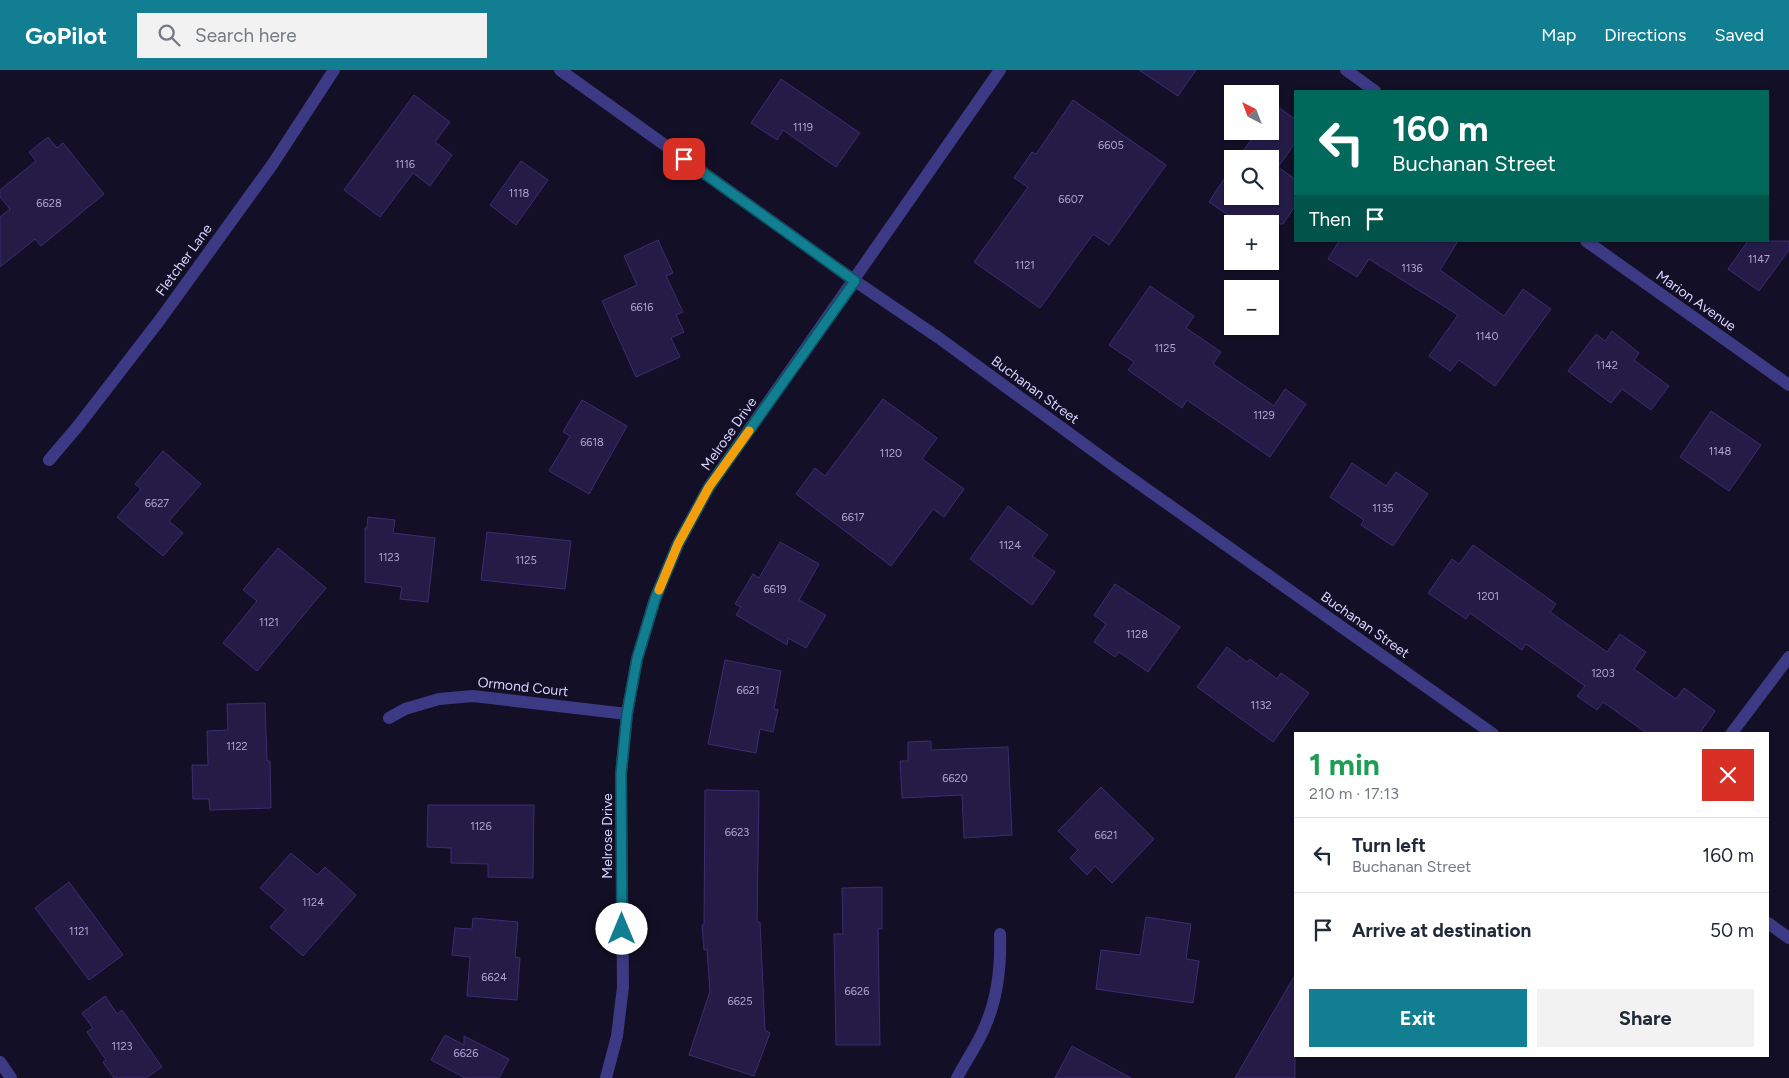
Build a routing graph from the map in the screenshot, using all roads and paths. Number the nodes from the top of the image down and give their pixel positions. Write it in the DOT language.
graph roads {
  1 [pos="334,70"];
  2 [pos="560,70"];
  3 [pos="1000,70"];
  4 [pos="1346,70"];
  5 [pos="1374,90"];
  6 [pos="1587,242"];
  7 [pos="855,281"];
  8 [pos="1789,385"];
  9 [pos="49,460"];
  10 [pos="1789,657"];
  11 [pos="627,714"];
  12 [pos="389,718"];
  13 [pos="1490,732"];
  14 [pos="1733,732"];
  15 [pos="1769,924"];
  16 [pos="1000,934"];
  17 [pos="1789,938"];
  18 [pos="0,1062"];
  19 [pos="11,1078"];
  20 [pos="606,1078"];
  21 [pos="957,1078"];
  1 -- 9 [label="street, Fletcher Lane"];
  2 -- 7 [label="street, Buchanan Street"];
  3 -- 7 [label="street, Melrose Drive"];
  4 -- 5 [label="street"];
  6 -- 8 [label="street, Marion Avenue"];
  7 -- 11 [label="street, Melrose Drive"];
  7 -- 13 [label="street, Buchanan Street"];
  10 -- 14 [label="street"];
  11 -- 12 [label="street, Ormond Court"];
  11 -- 20 [label="street, Melrose Drive"];
  15 -- 17 [label="street"];
  16 -- 21 [label="street"];
  18 -- 19 [label="street"];
}
